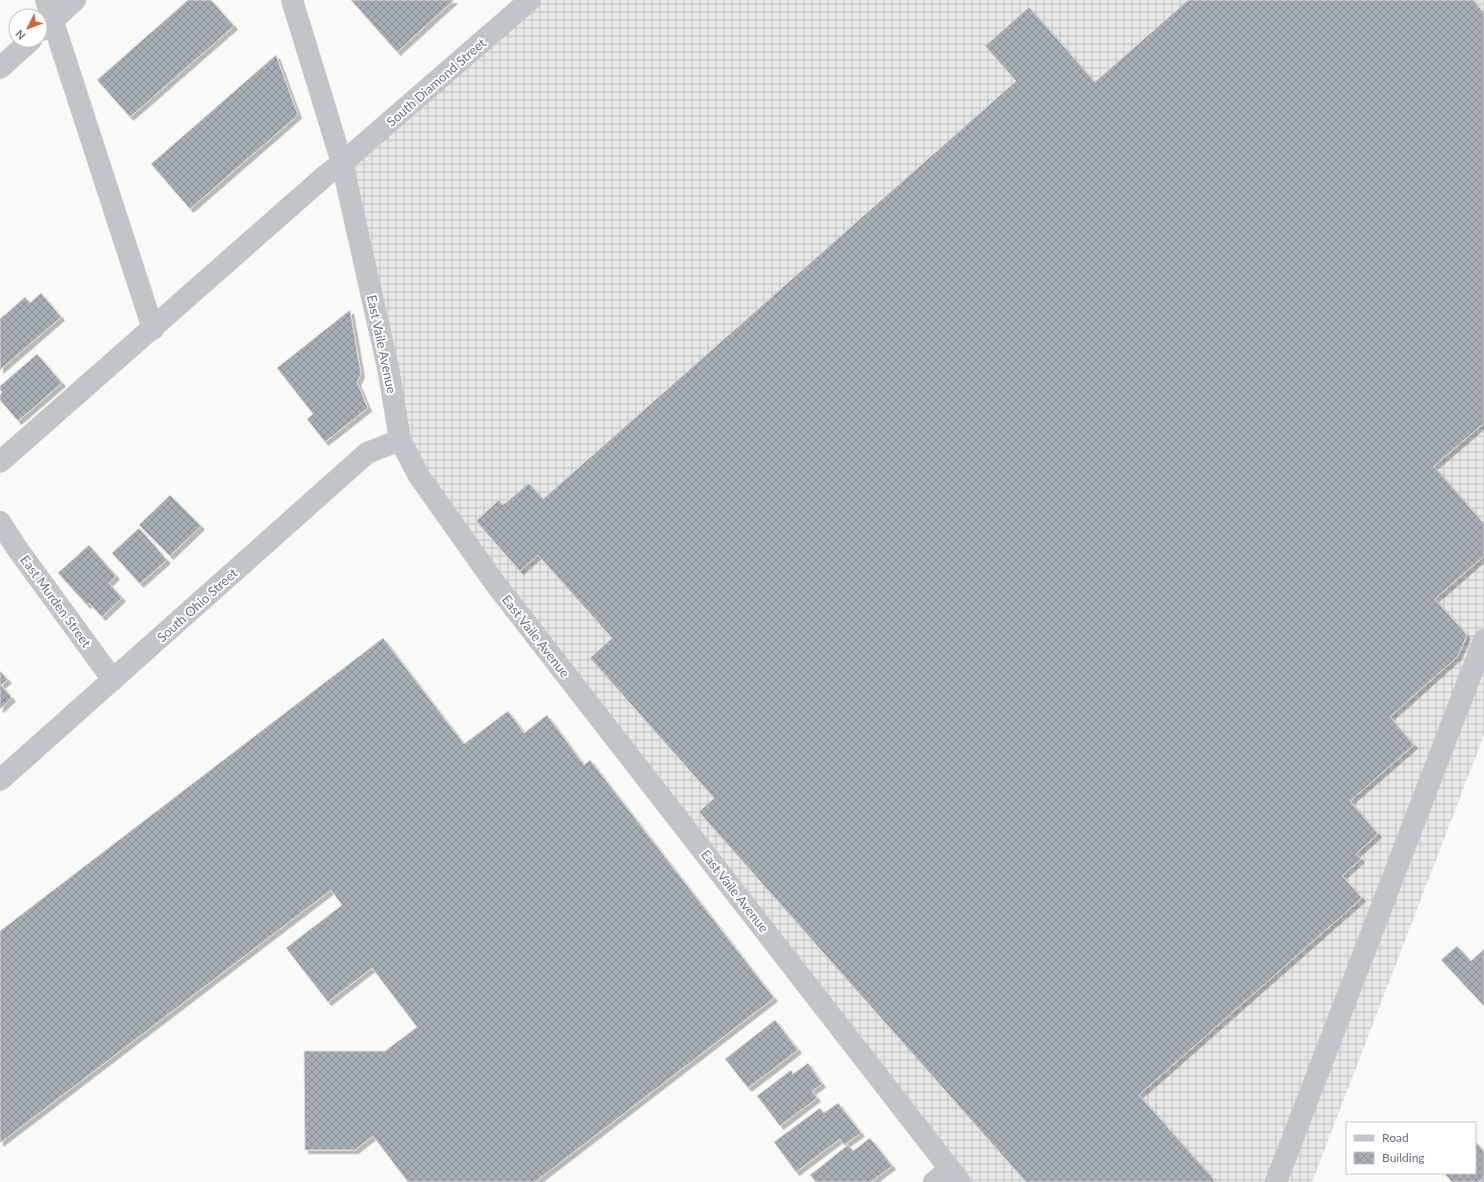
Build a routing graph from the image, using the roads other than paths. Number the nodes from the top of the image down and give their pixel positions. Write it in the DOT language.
graph roads {
  1 [pos="75,0"];
  2 [pos="292,0"];
  3 [pos="530,0"];
  4 [pos="48,25"];
  5 [pos="48,33"];
  6 [pos="22,48"];
  7 [pos="0,68"];
  8 [pos="342,163"];
  9 [pos="153,328"];
  10 [pos="400,440"];
  11 [pos="0,462"];
  12 [pos="0,522"];
  13 [pos="1484,640"];
  14 [pos="113,680"];
  15 [pos="0,780"];
  16 [pos="948,1178"];
  17 [pos="1276,1182"];
  1 -- 4 [label="street"];
  2 -- 8 [label="street, East Vaile Avenue"];
  3 -- 8 [label="street, South Diamond Street"];
  5 -- 9 [label="street"];
  6 -- 7 [label="street"];
  8 -- 9 [label="street, South Diamond Street"];
  8 -- 10 [label="street, East Vaile Avenue"];
  9 -- 11 [label="street, South Diamond Street"];
  10 -- 14 [label="street, South Ohio Street"];
  10 -- 16 [label="street, East Vaile Avenue"];
  12 -- 14 [label="street, East Murden Street"];
  13 -- 17 [label="street"];
  14 -- 15 [label="street, South Ohio Street"];
}
